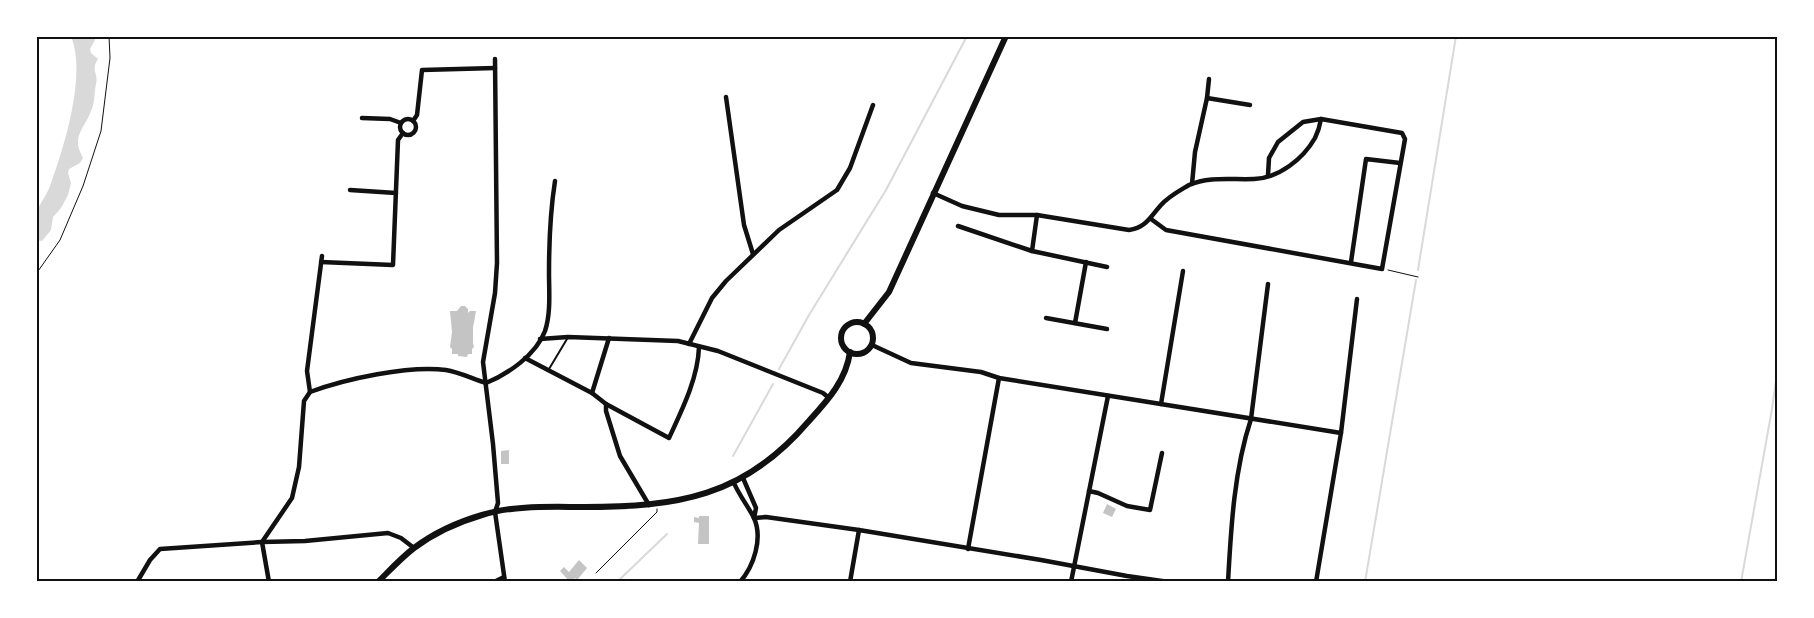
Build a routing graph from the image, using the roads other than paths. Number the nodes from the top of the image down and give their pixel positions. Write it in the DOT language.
graph roads {
  1 [pos="1006,36"];
  2 [pos="495,59"];
  3 [pos="495,68"];
  4 [pos="1209,79"];
  5 [pos="726,97"];
  6 [pos="1206,98"];
  7 [pos="873,104"];
  8 [pos="1250,105"];
  9 [pos="362,118"];
  10 [pos="1321,119"];
  11 [pos="413,121"];
  12 [pos="401,123"];
  13 [pos="403,133"];
  14 [pos="1400,164"];
  15 [pos="1268,175"];
  16 [pos="555,181"];
  17 [pos="1192,184"];
  18 [pos="350,190"];
  19 [pos="396,193"];
  20 [pos="933,193"];
  21 [pos="1037,215"];
  22 [pos="1151,219"];
  23 [pos="958,226"];
  24 [pos="1032,251"];
  25 [pos="753,254"];
  26 [pos="1086,262"];
  27 [pos="1351,262"];
  28 [pos="1107,267"];
  29 [pos="1183,271"];
  30 [pos="1268,284"];
  31 [pos="1357,299"];
  32 [pos="1046,318"];
  33 [pos="1075,323"];
  34 [pos="864,324"];
  35 [pos="1107,329"];
  36 [pos="568,337"];
  37 [pos="609,338"];
  38 [pos="540,339"];
  39 [pos="689,344"];
  40 [pos="872,345"];
  41 [pos="699,347"];
  42 [pos="850,352"];
  43 [pos="525,358"];
  44 [pos="548,370"];
  45 [pos="998,378"];
  46 [pos="486,383"];
  47 [pos="310,392"];
  48 [pos="592,393"];
  49 [pos="1108,396"];
  50 [pos="830,398"];
  51 [pos="606,404"];
  52 [pos="1161,404"];
  53 [pos="1251,418"];
  54 [pos="1341,433"];
  55 [pos="1162,453"];
  56 [pos="743,478"];
  57 [pos="734,483"];
  58 [pos="1089,491"];
  59 [pos="649,505"];
  60 [pos="495,512"];
  61 [pos="754,518"];
  62 [pos="858,530"];
  63 [pos="262,542"];
  64 [pos="414,548"];
  65 [pos="968,549"];
  66 [pos="1074,566"];
  67 [pos="505,579"];
  68 [pos="1152,581"];
  69 [pos="137,582"];
  70 [pos="269,582"];
  71 [pos="378,582"];
  72 [pos="494,582"];
  73 [pos="740,582"];
  74 [pos="850,582"];
  75 [pos="1071,582"];
  76 [pos="1169,582"];
  77 [pos="1228,582"];
  78 [pos="1316,582"];
  1 -- 20 [label="main road"];
  2 -- 3 [label="street"];
  3 -- 11 [label="street"];
  3 -- 46 [label="street"];
  4 -- 6 [label="street"];
  5 -- 25 [label="street"];
  6 -- 8 [label="street"];
  6 -- 17 [label="street"];
  7 -- 25 [label="street"];
  9 -- 12 [label="street"];
  10 -- 14 [label="street"];
  10 -- 15 [label="street"];
  10 -- 15 [label="street"];
  11 -- 12 [label="street"];
  11 -- 13 [label="street"];
  12 -- 13 [label="street"];
  13 -- 19 [label="street"];
  14 -- 27 [label="street"];
  14 -- 27 [label="street"];
  15 -- 17 [label="street"];
  16 -- 38 [label="street"];
  17 -- 22 [label="street"];
  18 -- 19 [label="street"];
  19 -- 47 [label="street"];
  20 -- 21 [label="street"];
  20 -- 34 [label="main road"];
  21 -- 22 [label="street"];
  21 -- 24 [label="street"];
  22 -- 27 [label="street"];
  23 -- 24 [label="street"];
  24 -- 26 [label="street"];
  25 -- 39 [label="street"];
  26 -- 28 [label="street"];
  26 -- 33 [label="street"];
  29 -- 52 [label="street"];
  30 -- 53 [label="street"];
  31 -- 54 [label="street"];
  32 -- 33 [label="street"];
  33 -- 35 [label="street"];
  34 -- 40 [label="main road"];
  34 -- 42 [label="main road"];
  36 -- 37 [label="street"];
  36 -- 38 [label="street"];
  36 -- 44 [label="lane"];
  37 -- 39 [label="street"];
  37 -- 48 [label="street"];
  38 -- 43 [label="street"];
  39 -- 41 [label="street"];
  40 -- 42 [label="main road"];
  40 -- 45 [label="street"];
  41 -- 50 [label="street"];
  41 -- 51 [label="street"];
  42 -- 50 [label="main road"];
  43 -- 44 [label="street"];
  43 -- 46 [label="street"];
  44 -- 48 [label="street"];
  45 -- 49 [label="street"];
  45 -- 65 [label="street"];
  46 -- 47 [label="street"];
  46 -- 60 [label="street"];
  47 -- 63 [label="street"];
  48 -- 51 [label="street"];
  49 -- 52 [label="street"];
  49 -- 58 [label="street"];
  50 -- 56 [label="main road"];
  51 -- 59 [label="street"];
  52 -- 53 [label="street"];
  53 -- 54 [label="street"];
  53 -- 77 [label="street"];
  54 -- 78 [label="street"];
  55 -- 58 [label="street"];
  56 -- 57 [label="main road"];
  56 -- 61 [label="street"];
  57 -- 59 [label="main road"];
  57 -- 61 [label="street"];
  58 -- 66 [label="street"];
  59 -- 60 [label="main road"];
  60 -- 64 [label="main road"];
  60 -- 67 [label="street"];
  61 -- 62 [label="street"];
  61 -- 73 [label="street"];
  62 -- 65 [label="street"];
  62 -- 74 [label="street"];
  63 -- 64 [label="street"];
  63 -- 69 [label="street"];
  63 -- 70 [label="street"];
  64 -- 71 [label="main road"];
  65 -- 66 [label="street"];
  66 -- 68 [label="street"];
  66 -- 75 [label="street"];
  67 -- 72 [label="street"];
  68 -- 76 [label="street"];
}
